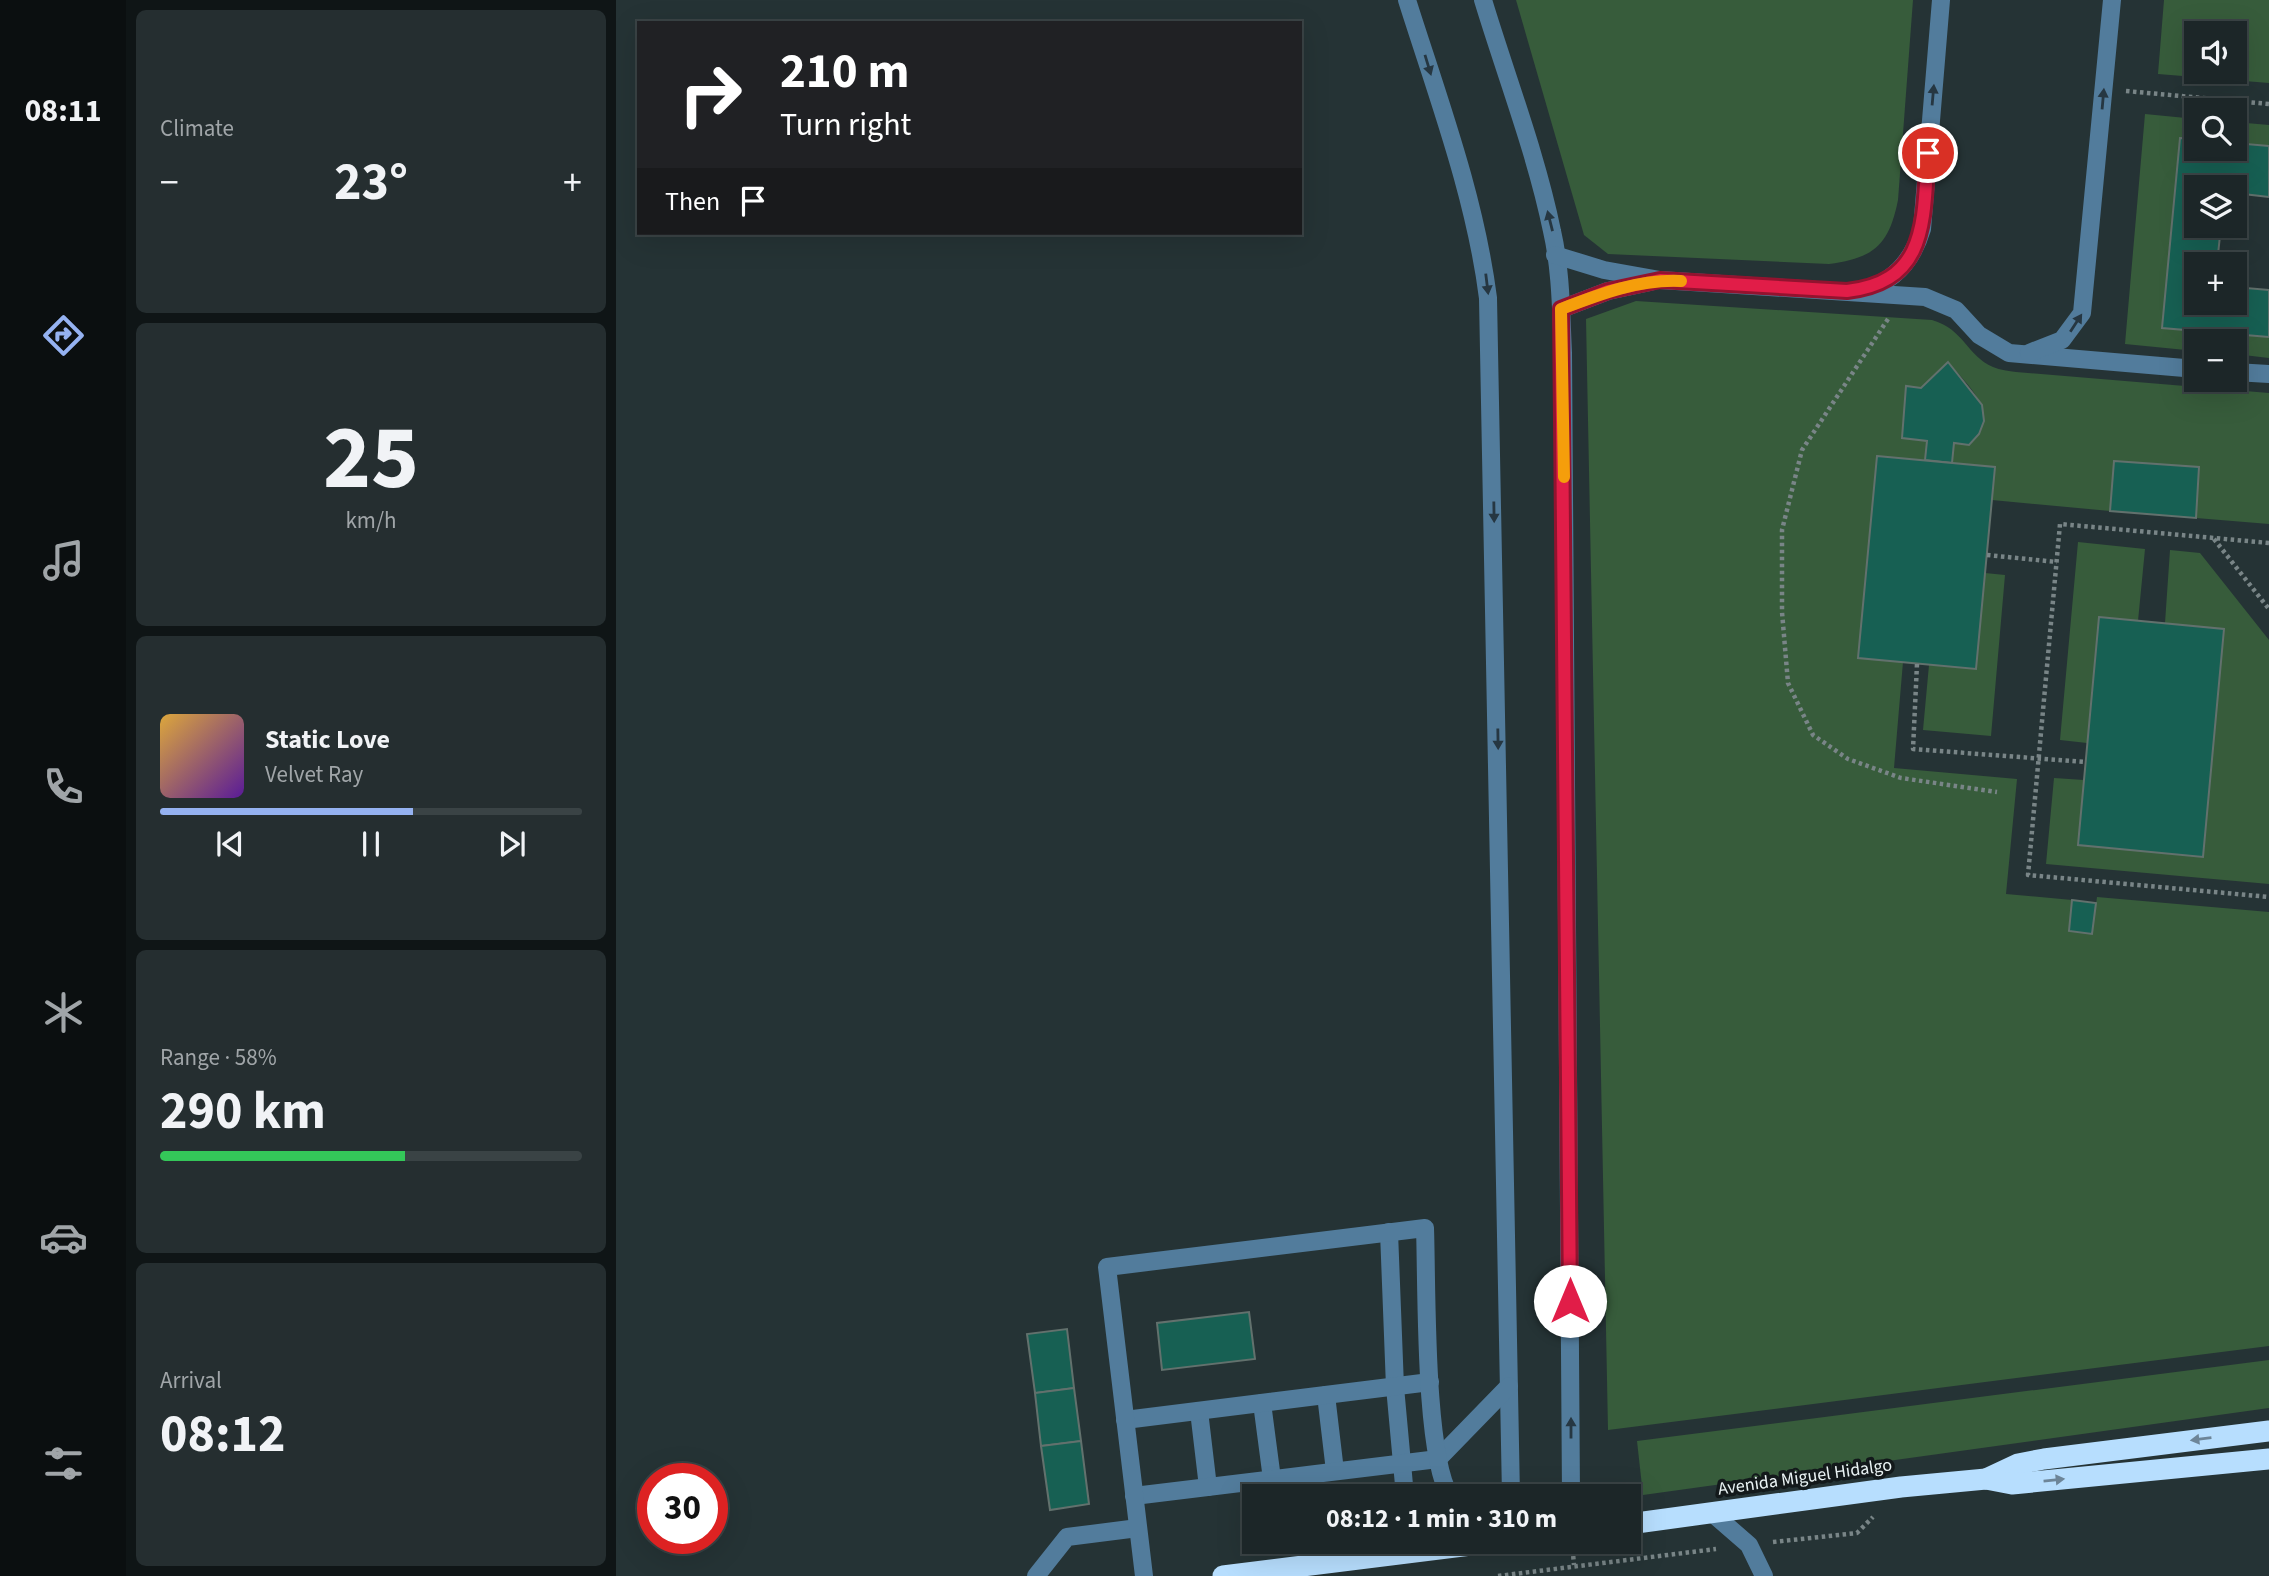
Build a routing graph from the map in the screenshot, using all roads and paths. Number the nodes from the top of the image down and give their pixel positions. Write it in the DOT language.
graph roads {
  1 [pos="1407,0"];
  2 [pos="1483,0"];
  3 [pos="1941,0"];
  4 [pos="2112,0"];
  5 [pos="2104,89"];
  6 [pos="2269,104"];
  7 [pos="1555,255"];
  8 [pos="1660,280"];
  9 [pos="1847,291"];
  10 [pos="1904,295"];
  11 [pos="1561,309"];
  12 [pos="2019,355"];
  13 [pos="2184,368"];
  14 [pos="2247,373"];
  15 [pos="2269,374"];
  16 [pos="2213,538"];
  17 [pos="2269,543"];
  18 [pos="1987,555"];
  19 [pos="2057,562"];
  20 [pos="2269,609"];
  21 [pos="1917,664"];
  22 [pos="2038,758"];
  23 [pos="2085,762"];
  24 [pos="1997,792"];
  25 [pos="2269,897"];
  26 [pos="1390,1232"];
  27 [pos="1430,1382"];
  28 [pos="1395,1387"];
  29 [pos="1509,1387"];
  30 [pos="1326,1395"];
  31 [pos="1262,1403"];
  32 [pos="1199,1411"];
  33 [pos="1125,1420"];
  34 [pos="2269,1431"];
  35 [pos="1438,1459"];
  36 [pos="2269,1459"];
  37 [pos="1404,1463"];
  38 [pos="1335,1471"];
  39 [pos="1272,1479"];
  40 [pos="1986,1479"];
  41 [pos="1405,1484"];
  42 [pos="1444,1484"];
  43 [pos="1511,1484"];
  44 [pos="1571,1484"];
  45 [pos="1208,1487"];
  46 [pos="1901,1487"];
  47 [pos="1135,1496"];
  48 [pos="1711,1513"];
  49 [pos="1641,1522"];
  50 [pos="1138,1528"];
  51 [pos="1749,1545"];
  52 [pos="1355,1554"];
  53 [pos="1573,1554"];
  54 [pos="1574,1565"];
  55 [pos="1036,1576"];
  56 [pos="1144,1576"];
  57 [pos="1223,1576"];
  58 [pos="1498,1576"];
  59 [pos="1764,1576"];
  1 -- 29 [label="street, one-way"];
  7 -- 2 [label="street, one-way"];
  9 -- 3 [label="street, one-way"];
  4 -- 5 [label="street"];
  5 -- 6 [label="path"];
  12 -- 5 [label="street, one-way"];
  7 -- 8 [label="street"];
  7 -- 11 [label="street"];
  8 -- 9 [label="street"];
  8 -- 11 [label="street"];
  9 -- 10 [label="street"];
  10 -- 12 [label="street"];
  10 -- 24 [label="path"];
  44 -- 11 [label="street, one-way"];
  12 -- 13 [label="street"];
  14 -- 15 [label="street"];
  16 -- 17 [label="path"];
  16 -- 19 [label="path"];
  16 -- 20 [label="path"];
  18 -- 19 [label="path"];
  19 -- 22 [label="path"];
  21 -- 22 [label="path"];
  22 -- 23 [label="path"];
  22 -- 25 [label="path"];
  26 -- 27 [label="street"];
  26 -- 28 [label="street"];
  26 -- 33 [label="street"];
  27 -- 28 [label="street"];
  27 -- 35 [label="street"];
  28 -- 30 [label="street"];
  28 -- 37 [label="street"];
  29 -- 35 [label="street"];
  29 -- 43 [label="street"];
  30 -- 31 [label="street"];
  30 -- 38 [label="street"];
  31 -- 32 [label="street"];
  31 -- 39 [label="street"];
  32 -- 33 [label="street"];
  32 -- 45 [label="street"];
  33 -- 47 [label="street"];
  34 -- 40 [label="highway, Avenida Miguel Hidalgo, one-way"];
  35 -- 37 [label="street"];
  35 -- 42 [label="street"];
  40 -- 36 [label="highway, Avenida Miguel Hidalgo, one-way"];
  37 -- 38 [label="street"];
  37 -- 41 [label="street"];
  38 -- 39 [label="street"];
  39 -- 45 [label="street"];
  40 -- 46 [label="highway, Avenida Miguel Hidalgo"];
  45 -- 47 [label="street"];
  46 -- 48 [label="highway, Avenida Miguel Hidalgo"];
  46 -- 51 [label="path"];
  47 -- 50 [label="street"];
  48 -- 49 [label="highway, Avenida Miguel Hidalgo"];
  48 -- 51 [label="street"];
  50 -- 55 [label="street"];
  50 -- 56 [label="street"];
  51 -- 54 [label="path"];
  51 -- 59 [label="street"];
  52 -- 57 [label="highway"];
  53 -- 54 [label="path"];
  54 -- 58 [label="path"];
}
